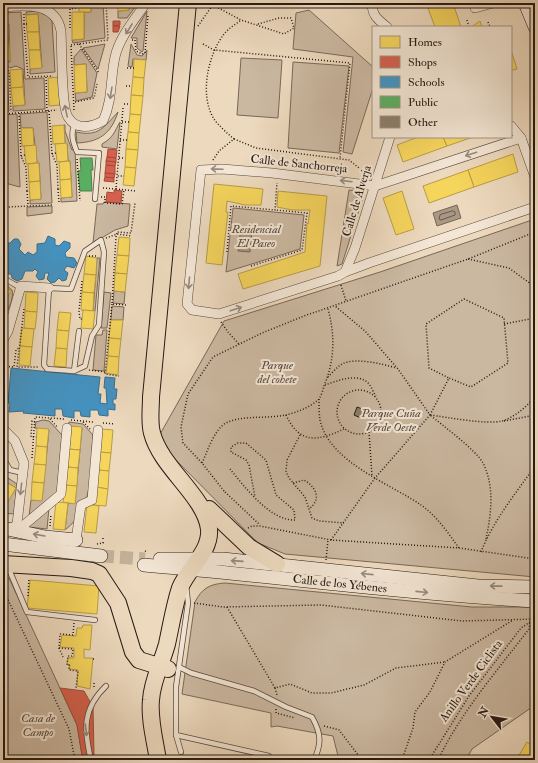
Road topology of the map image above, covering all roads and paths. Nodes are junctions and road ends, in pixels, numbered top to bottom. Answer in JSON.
{"nodes":[{"id":1,"x":69,"y":3,"type":"edge"},
{"id":2,"x":77,"y":3,"type":"edge"},
{"id":3,"x":106,"y":3,"type":"edge"},
{"id":4,"x":146,"y":3,"type":"edge"},
{"id":5,"x":188,"y":3,"type":"edge"},
{"id":6,"x":195,"y":3,"type":"edge"},
{"id":7,"x":372,"y":3,"type":"edge"},
{"id":8,"x":382,"y":3,"type":"edge"},
{"id":9,"x":440,"y":3,"type":"edge"},
{"id":10,"x":474,"y":3,"type":"edge"},
{"id":11,"x":492,"y":3,"type":"edge"},
{"id":12,"x":525,"y":3,"type":"edge"},
{"id":13,"x":36,"y":4,"type":"edge"},
{"id":14,"x":214,"y":4,"type":"edge"},
{"id":15,"x":7,"y":6,"type":"edge"},
{"id":16,"x":441,"y":6,"type":"dead end"},
{"id":17,"x":70,"y":9,"type":"junction"},
{"id":18,"x":25,"y":10,"type":"dead end"},
{"id":19,"x":148,"y":19,"type":"dead end"},
{"id":20,"x":242,"y":20,"type":"junction"},
{"id":21,"x":467,"y":20,"type":"dead end"},
{"id":22,"x":197,"y":22,"type":"dead end"},
{"id":23,"x":488,"y":22,"type":"dead end"},
{"id":24,"x":258,"y":24,"type":"junction"},
{"id":25,"x":386,"y":26,"type":"edge"},
{"id":26,"x":469,"y":26,"type":"edge"},
{"id":27,"x":490,"y":26,"type":"edge"},
{"id":28,"x":535,"y":27,"type":"edge"},
{"id":29,"x":70,"y":32,"type":"dead end"},
{"id":30,"x":71,"y":39,"type":"dead end"},
{"id":31,"x":135,"y":40,"type":"dead end"},
{"id":32,"x":79,"y":44,"type":"junction"},
{"id":33,"x":203,"y":44,"type":"dead end"},
{"id":34,"x":71,"y":45,"type":"junction"},
{"id":35,"x":214,"y":50,"type":"junction"},
{"id":36,"x":3,"y":67,"type":"edge"},
{"id":37,"x":127,"y":68,"type":"dead end"},
{"id":38,"x":134,"y":68,"type":"dead end"},
{"id":39,"x":99,"y":73,"type":"dead end"},
{"id":40,"x":57,"y":76,"type":"dead end"},
{"id":41,"x":46,"y":77,"type":"junction"},
{"id":42,"x":98,"y":84,"type":"dead end"},
{"id":43,"x":126,"y":86,"type":"dead end"},
{"id":44,"x":132,"y":86,"type":"dead end"},
{"id":45,"x":75,"y":102,"type":"junction"},
{"id":46,"x":124,"y":104,"type":"dead end"},
{"id":47,"x":130,"y":104,"type":"dead end"},
{"id":48,"x":75,"y":108,"type":"dead end"},
{"id":49,"x":123,"y":108,"type":"dead end"},
{"id":50,"x":61,"y":110,"type":"dead end"},
{"id":51,"x":48,"y":111,"type":"junction"},
{"id":52,"x":11,"y":113,"type":"junction"},
{"id":53,"x":19,"y":113,"type":"junction"},
{"id":54,"x":3,"y":114,"type":"edge"},
{"id":55,"x":122,"y":122,"type":"junction"},
{"id":56,"x":129,"y":122,"type":"dead end"},
{"id":57,"x":75,"y":124,"type":"junction"},
{"id":58,"x":512,"y":127,"type":"edge"},
{"id":59,"x":390,"y":138,"type":"edge"},
{"id":60,"x":521,"y":138,"type":"junction"},
{"id":61,"x":234,"y":139,"type":"junction"},
{"id":62,"x":120,"y":140,"type":"junction"},
{"id":63,"x":127,"y":140,"type":"dead end"},
{"id":64,"x":77,"y":152,"type":"junction"},
{"id":65,"x":56,"y":153,"type":"dead end"},
{"id":66,"x":52,"y":154,"type":"junction"},
{"id":67,"x":25,"y":155,"type":"dead end"},
{"id":68,"x":21,"y":156,"type":"junction"},
{"id":69,"x":119,"y":158,"type":"junction"},
{"id":70,"x":125,"y":158,"type":"dead end"},
{"id":71,"x":340,"y":158,"type":"junction"},
{"id":72,"x":213,"y":161,"type":"dead end"},
{"id":73,"x":117,"y":176,"type":"junction"},
{"id":74,"x":124,"y":176,"type":"dead end"},
{"id":75,"x":370,"y":177,"type":"dead end"},
{"id":76,"x":535,"y":178,"type":"edge"},
{"id":77,"x":277,"y":182,"type":"dead end"},
{"id":78,"x":375,"y":186,"type":"junction"},
{"id":79,"x":102,"y":188,"type":"dead end"},
{"id":80,"x":116,"y":189,"type":"junction"},
{"id":81,"x":124,"y":190,"type":"junction"},
{"id":82,"x":136,"y":191,"type":"dead end"},
{"id":83,"x":100,"y":197,"type":"dead end"},
{"id":84,"x":95,"y":199,"type":"dead end"},
{"id":85,"x":3,"y":201,"type":"edge"},
{"id":86,"x":80,"y":201,"type":"dead end"},
{"id":87,"x":59,"y":203,"type":"dead end"},
{"id":88,"x":135,"y":203,"type":"dead end"},
{"id":89,"x":52,"y":205,"type":"dead end"},
{"id":90,"x":28,"y":206,"type":"junction"},
{"id":91,"x":535,"y":207,"type":"edge"},
{"id":92,"x":275,"y":210,"type":"junction"},
{"id":93,"x":534,"y":224,"type":"dead end"},
{"id":94,"x":535,"y":227,"type":"edge"},
{"id":95,"x":535,"y":232,"type":"edge"},
{"id":96,"x":117,"y":234,"type":"junction"},
{"id":97,"x":132,"y":236,"type":"dead end"},
{"id":98,"x":101,"y":240,"type":"junction"},
{"id":99,"x":226,"y":252,"type":"dead end"},
{"id":100,"x":468,"y":259,"type":"junction"},
{"id":101,"x":251,"y":266,"type":"dead end"},
{"id":102,"x":345,"y":272,"type":"junction"},
{"id":103,"x":82,"y":277,"type":"dead end"},
{"id":104,"x":3,"y":278,"type":"edge"},
{"id":105,"x":341,"y":285,"type":"dead end"},
{"id":106,"x":535,"y":287,"type":"edge"},
{"id":107,"x":21,"y":288,"type":"junction"},
{"id":108,"x":49,"y":288,"type":"junction"},
{"id":109,"x":346,"y":302,"type":"junction"},
{"id":110,"x":112,"y":304,"type":"junction"},
{"id":111,"x":126,"y":305,"type":"dead end"},
{"id":112,"x":335,"y":306,"type":"junction"},
{"id":113,"x":24,"y":307,"type":"dead end"},
{"id":114,"x":328,"y":309,"type":"junction"},
{"id":115,"x":535,"y":318,"type":"edge"},
{"id":116,"x":82,"y":319,"type":"dead end"},
{"id":117,"x":221,"y":322,"type":"dead end"},
{"id":118,"x":7,"y":323,"type":"edge"},
{"id":119,"x":504,"y":324,"type":"junction"},
{"id":120,"x":105,"y":329,"type":"dead end"},
{"id":121,"x":110,"y":329,"type":"junction"},
{"id":122,"x":79,"y":331,"type":"dead end"},
{"id":123,"x":3,"y":340,"type":"edge"},
{"id":124,"x":239,"y":344,"type":"junction"},
{"id":125,"x":19,"y":348,"type":"junction"},
{"id":126,"x":3,"y":366,"type":"edge"},
{"id":127,"x":44,"y":367,"type":"junction"},
{"id":128,"x":398,"y":369,"type":"junction"},
{"id":129,"x":89,"y":370,"type":"dead end"},
{"id":130,"x":74,"y":371,"type":"junction"},
{"id":131,"x":105,"y":372,"type":"junction"},
{"id":132,"x":119,"y":376,"type":"dead end"},
{"id":133,"x":328,"y":377,"type":"junction"},
{"id":134,"x":449,"y":378,"type":"junction"},
{"id":135,"x":325,"y":385,"type":"junction"},
{"id":136,"x":535,"y":397,"type":"edge"},
{"id":137,"x":377,"y":398,"type":"junction"},
{"id":138,"x":319,"y":399,"type":"junction"},
{"id":139,"x":286,"y":415,"type":"junction"},
{"id":140,"x":430,"y":415,"type":"junction"},
{"id":141,"x":535,"y":415,"type":"edge"},
{"id":142,"x":502,"y":421,"type":"junction"},
{"id":143,"x":35,"y":422,"type":"junction"},
{"id":144,"x":115,"y":424,"type":"dead end"},
{"id":145,"x":34,"y":427,"type":"dead end"},
{"id":146,"x":67,"y":428,"type":"dead end"},
{"id":147,"x":3,"y":429,"type":"edge"},
{"id":148,"x":344,"y":429,"type":"junction"},
{"id":149,"x":98,"y":430,"type":"dead end"},
{"id":150,"x":369,"y":432,"type":"junction"},
{"id":151,"x":300,"y":435,"type":"junction"},
{"id":152,"x":36,"y":437,"type":"dead end"},
{"id":153,"x":327,"y":437,"type":"junction"},
{"id":154,"x":3,"y":458,"type":"edge"},
{"id":155,"x":202,"y":463,"type":"junction"},
{"id":156,"x":535,"y":466,"type":"edge"},
{"id":157,"x":230,"y":469,"type":"dead end"},
{"id":158,"x":23,"y":473,"type":"junction"},
{"id":159,"x":372,"y":476,"type":"junction"},
{"id":160,"x":375,"y":478,"type":"junction"},
{"id":161,"x":293,"y":483,"type":"junction"},
{"id":162,"x":255,"y":497,"type":"junction"},
{"id":163,"x":52,"y":502,"type":"junction"},
{"id":164,"x":208,"y":509,"type":"junction"},
{"id":165,"x":309,"y":509,"type":"junction"},
{"id":166,"x":51,"y":515,"type":"junction"},
{"id":167,"x":55,"y":516,"type":"dead end"},
{"id":168,"x":344,"y":523,"type":"junction"},
{"id":169,"x":24,"y":525,"type":"dead end"},
{"id":170,"x":260,"y":526,"type":"junction"},
{"id":171,"x":7,"y":528,"type":"edge"},
{"id":172,"x":50,"y":528,"type":"dead end"},
{"id":173,"x":245,"y":531,"type":"dead end"},
{"id":174,"x":103,"y":539,"type":"dead end"},
{"id":175,"x":486,"y":539,"type":"junction"},
{"id":176,"x":76,"y":540,"type":"joint"},
{"id":177,"x":328,"y":540,"type":"junction"},
{"id":178,"x":331,"y":540,"type":"junction"},
{"id":179,"x":98,"y":543,"type":"dead end"},
{"id":180,"x":3,"y":544,"type":"edge"},
{"id":181,"x":459,"y":548,"type":"junction"},
{"id":182,"x":481,"y":552,"type":"junction"},
{"id":183,"x":535,"y":559,"type":"edge"},
{"id":184,"x":4,"y":560,"type":"edge"},
{"id":185,"x":326,"y":561,"type":"dead end"},
{"id":186,"x":277,"y":564,"type":"junction"},
{"id":187,"x":195,"y":576,"type":"junction"},
{"id":188,"x":29,"y":578,"type":"dead end"},
{"id":189,"x":535,"y":587,"type":"edge"},
{"id":190,"x":3,"y":589,"type":"edge"},
{"id":191,"x":27,"y":600,"type":"dead end"},
{"id":192,"x":535,"y":601,"type":"edge"},
{"id":193,"x":227,"y":607,"type":"junction"},
{"id":194,"x":75,"y":618,"type":"junction"},
{"id":195,"x":514,"y":619,"type":"junction"},
{"id":196,"x":535,"y":619,"type":"edge"},
{"id":197,"x":95,"y":620,"type":"dead end"},
{"id":198,"x":529,"y":623,"type":"junction"},
{"id":199,"x":535,"y":626,"type":"edge"},
{"id":200,"x":59,"y":648,"type":"junction"},
{"id":201,"x":67,"y":658,"type":"junction"},
{"id":202,"x":93,"y":659,"type":"dead end"},
{"id":203,"x":96,"y":659,"type":"dead end"},
{"id":204,"x":444,"y":662,"type":"junction"},
{"id":205,"x":167,"y":666,"type":"junction"},
{"id":206,"x":94,"y":682,"type":"dead end"},
{"id":207,"x":106,"y":686,"type":"dead end"},
{"id":208,"x":94,"y":687,"type":"dead end"},
{"id":209,"x":76,"y":688,"type":"dead end"},
{"id":210,"x":176,"y":735,"type":"junction"},
{"id":211,"x":175,"y":756,"type":"edge"},
{"id":212,"x":269,"y":756,"type":"dead end"},
{"id":213,"x":76,"y":760,"type":"edge"},
{"id":214,"x":92,"y":760,"type":"edge"},
{"id":215,"x":158,"y":760,"type":"edge"},
{"id":216,"x":314,"y":760,"type":"edge"},
{"id":217,"x":402,"y":760,"type":"edge"},
{"id":218,"x":429,"y":760,"type":"edge"},
{"id":219,"x":438,"y":760,"type":"edge"}],
"edges":[{"from":1,"to":17,"type":"path"},
{"from":2,"to":17,"type":"path"},
{"from":3,"to":32,"type":"path"},
{"from":4,"to":57,"type":"street","one_way":true},
{"from":5,"to":187,"type":"highway"},
{"from":6,"to":164,"type":"highway"},
{"from":7,"to":8,"type":"street"},
{"from":7,"to":25,"type":"street"},
{"from":9,"to":16,"type":"path"},
{"from":10,"to":11,"type":"street"},
{"from":12,"to":28,"type":"street"},
{"from":13,"to":15,"type":"street"},
{"from":57,"to":13,"type":"street","one_way":true},
{"from":14,"to":20,"type":"path"},
{"from":14,"to":22,"type":"path"},
{"from":17,"to":29,"type":"path"},
{"from":18,"to":41,"type":"path"},
{"from":19,"to":31,"type":"path"},
{"from":20,"to":24,"type":"path"},
{"from":20,"to":35,"type":"path"},
{"from":21,"to":26,"type":"path"},
{"from":23,"to":27,"type":"path"},
{"from":24,"to":24,"type":"path"},
{"from":30,"to":34,"type":"path"},
{"from":32,"to":34,"type":"path"},
{"from":32,"to":39,"type":"path"},
{"from":33,"to":35,"type":"path"},
{"from":34,"to":45,"type":"path"},
{"from":35,"to":61,"type":"path"},
{"from":35,"to":71,"type":"path"},
{"from":36,"to":52,"type":"path"},
{"from":37,"to":38,"type":"path"},
{"from":40,"to":41,"type":"path"},
{"from":41,"to":51,"type":"path"},
{"from":42,"to":45,"type":"path"},
{"from":43,"to":44,"type":"path"},
{"from":45,"to":48,"type":"path"},
{"from":46,"to":47,"type":"path"},
{"from":49,"to":55,"type":"path"},
{"from":50,"to":51,"type":"path"},
{"from":51,"to":53,"type":"path"},
{"from":51,"to":66,"type":"path"},
{"from":52,"to":53,"type":"path"},
{"from":52,"to":54,"type":"path"},
{"from":53,"to":68,"type":"path"},
{"from":55,"to":56,"type":"path"},
{"from":55,"to":62,"type":"path"},
{"from":57,"to":64,"type":"lane"},
{"from":58,"to":60,"type":"street"},
{"from":59,"to":78,"type":"street","name":"Calle de Alverja"},
{"from":60,"to":76,"type":"street"},
{"from":60,"to":78,"type":"street","name":"Calle de Sanchorreja","one_way":true},
{"from":61,"to":71,"type":"path"},
{"from":61,"to":72,"type":"path"},
{"from":62,"to":63,"type":"path"},
{"from":62,"to":69,"type":"path"},
{"from":64,"to":84,"type":"lane"},
{"from":64,"to":86,"type":"path"},
{"from":65,"to":66,"type":"path"},
{"from":66,"to":87,"type":"path"},
{"from":67,"to":68,"type":"path"},
{"from":68,"to":90,"type":"path"},
{"from":69,"to":70,"type":"path"},
{"from":69,"to":73,"type":"path"},
{"from":71,"to":75,"type":"path"},
{"from":73,"to":74,"type":"path"},
{"from":73,"to":80,"type":"path"},
{"from":77,"to":92,"type":"path"},
{"from":78,"to":102,"type":"street","name":"Calle de Alverja"},
{"from":78,"to":102,"type":"street","name":"Calle de Sanchorreja","one_way":true},
{"from":79,"to":80,"type":"path"},
{"from":80,"to":81,"type":"path"},
{"from":81,"to":82,"type":"path"},
{"from":81,"to":83,"type":"path"},
{"from":85,"to":90,"type":"path"},
{"from":88,"to":96,"type":"path"},
{"from":89,"to":90,"type":"path"},
{"from":91,"to":102,"type":"street"},
{"from":92,"to":99,"type":"path"},
{"from":92,"to":101,"type":"path"},
{"from":93,"to":94,"type":"path"},
{"from":95,"to":100,"type":"path"},
{"from":96,"to":97,"type":"path"},
{"from":96,"to":98,"type":"path"},
{"from":96,"to":110,"type":"path"},
{"from":98,"to":108,"type":"lane"},
{"from":98,"to":130,"type":"lane"},
{"from":100,"to":106,"type":"path"},
{"from":100,"to":109,"type":"path"},
{"from":103,"to":116,"type":"path"},
{"from":104,"to":107,"type":"lane"},
{"from":105,"to":109,"type":"path"},
{"from":107,"to":108,"type":"street"},
{"from":107,"to":118,"type":"street"},
{"from":108,"to":127,"type":"lane"},
{"from":109,"to":112,"type":"path"},
{"from":110,"to":111,"type":"path"},
{"from":110,"to":121,"type":"path"},
{"from":112,"to":114,"type":"path"},
{"from":112,"to":128,"type":"path"},
{"from":113,"to":125,"type":"path"},
{"from":114,"to":124,"type":"path"},
{"from":114,"to":133,"type":"path"},
{"from":115,"to":119,"type":"path"},
{"from":117,"to":124,"type":"path"},
{"from":118,"to":123,"type":"street"},
{"from":119,"to":134,"type":"path"},
{"from":119,"to":134,"type":"path"},
{"from":120,"to":121,"type":"path"},
{"from":121,"to":131,"type":"path"},
{"from":122,"to":130,"type":"lane"},
{"from":124,"to":155,"type":"path"},
{"from":125,"to":126,"type":"path"},
{"from":125,"to":127,"type":"path"},
{"from":127,"to":130,"type":"lane"},
{"from":128,"to":133,"type":"path"},
{"from":128,"to":140,"type":"path"},
{"from":129,"to":131,"type":"path"},
{"from":131,"to":132,"type":"path"},
{"from":133,"to":135,"type":"path"},
{"from":134,"to":140,"type":"path"},
{"from":135,"to":137,"type":"path"},
{"from":135,"to":138,"type":"path"},
{"from":136,"to":142,"type":"path"},
{"from":137,"to":148,"type":"path"},
{"from":137,"to":150,"type":"path"},
{"from":138,"to":139,"type":"path"},
{"from":138,"to":153,"type":"path"},
{"from":139,"to":151,"type":"path"},
{"from":139,"to":155,"type":"path"},
{"from":140,"to":142,"type":"path"},
{"from":140,"to":160,"type":"path"},
{"from":140,"to":175,"type":"path"},
{"from":141,"to":142,"type":"path"},
{"from":143,"to":144,"type":"path"},
{"from":143,"to":145,"type":"path"},
{"from":143,"to":152,"type":"path"},
{"from":146,"to":163,"type":"street"},
{"from":147,"to":158,"type":"street"},
{"from":148,"to":150,"type":"path"},
{"from":148,"to":153,"type":"path"},
{"from":149,"to":176,"type":"street"},
{"from":150,"to":159,"type":"path"},
{"from":151,"to":153,"type":"path"},
{"from":151,"to":161,"type":"path"},
{"from":153,"to":159,"type":"path"},
{"from":154,"to":158,"type":"lane"},
{"from":155,"to":170,"type":"path"},
{"from":156,"to":175,"type":"path"},
{"from":157,"to":162,"type":"path"},
{"from":158,"to":171,"type":"street","one_way":true},
{"from":159,"to":160,"type":"path"},
{"from":160,"to":168,"type":"path"},
{"from":160,"to":181,"type":"path"},
{"from":161,"to":165,"type":"path"},
{"from":161,"to":165,"type":"path"},
{"from":162,"to":162,"type":"path"},
{"from":163,"to":166,"type":"path"},
{"from":163,"to":169,"type":"street"},
{"from":164,"to":186,"type":"highway"},
{"from":164,"to":187,"type":"highway"},
{"from":165,"to":168,"type":"path"},
{"from":166,"to":167,"type":"path"},
{"from":166,"to":172,"type":"path"},
{"from":168,"to":178,"type":"path"},
{"from":170,"to":173,"type":"path"},
{"from":170,"to":177,"type":"path"},
{"from":176,"to":171,"type":"street","one_way":true},
{"from":174,"to":179,"type":"path"},
{"from":175,"to":182,"type":"path"},
{"from":177,"to":178,"type":"path"},
{"from":177,"to":185,"type":"path"},
{"from":178,"to":181,"type":"path"},
{"from":180,"to":184,"type":"street"},
{"from":181,"to":182,"type":"path"},
{"from":182,"to":183,"type":"path"},
{"from":184,"to":194,"type":"lane"},
{"from":184,"to":205,"type":"highway"},
{"from":186,"to":187,"type":"street","name":"Calle de los Yébenes","one_way":true},
{"from":189,"to":186,"type":"street","name":"Calle de los Yébenes","one_way":true},
{"from":187,"to":187,"type":"street","name":"Calle de los Yébenes"},
{"from":187,"to":192,"type":"street","name":"Calle de los Yébenes","one_way":true},
{"from":187,"to":193,"type":"path"},
{"from":187,"to":205,"type":"highway"},
{"from":188,"to":191,"type":"path"},
{"from":190,"to":213,"type":"path"},
{"from":193,"to":195,"type":"path"},
{"from":193,"to":204,"type":"path"},
{"from":194,"to":197,"type":"lane"},
{"from":194,"to":200,"type":"path"},
{"from":195,"to":196,"type":"path"},
{"from":195,"to":204,"type":"path"},
{"from":196,"to":198,"type":"path","name":"Anillo Verde Ciclista"},
{"from":198,"to":199,"type":"path"},
{"from":198,"to":218,"type":"path","name":"Anillo Verde Ciclista"},
{"from":198,"to":219,"type":"path"},
{"from":200,"to":201,"type":"path"},
{"from":200,"to":201,"type":"path"},
{"from":201,"to":209,"type":"path"},
{"from":202,"to":203,"type":"path"},
{"from":204,"to":217,"type":"path"},
{"from":205,"to":210,"type":"lane"},
{"from":205,"to":211,"type":"highway"},
{"from":205,"to":215,"type":"highway"},
{"from":205,"to":216,"type":"lane"},
{"from":206,"to":208,"type":"path"},
{"from":207,"to":214,"type":"lane","one_way":true},
{"from":210,"to":211,"type":"lane"},
{"from":210,"to":212,"type":"lane"}]}
